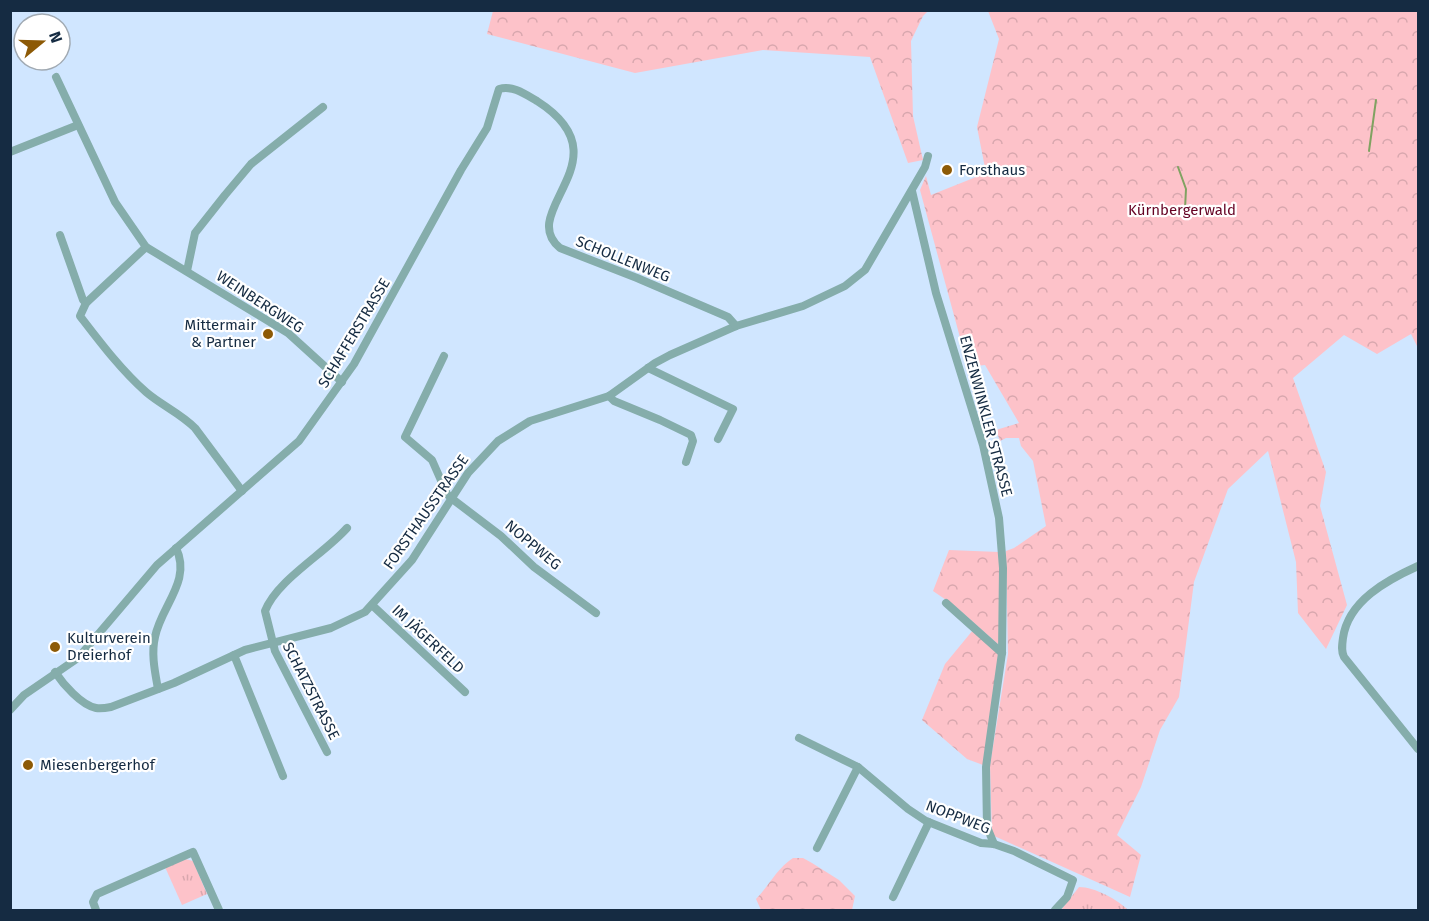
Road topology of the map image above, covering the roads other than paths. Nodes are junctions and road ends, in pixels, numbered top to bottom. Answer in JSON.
{"nodes":[{"id":1,"x":56,"y":77,"type":"dead end"},
{"id":2,"x":499,"y":89,"type":"joint"},
{"id":3,"x":323,"y":107,"type":"dead end"},
{"id":4,"x":78,"y":125,"type":"junction"},
{"id":5,"x":10,"y":152,"type":"edge"},
{"id":6,"x":928,"y":156,"type":"dead end"},
{"id":7,"x":912,"y":191,"type":"junction"},
{"id":8,"x":60,"y":236,"type":"dead end"},
{"id":9,"x":146,"y":247,"type":"junction"},
{"id":10,"x":187,"y":271,"type":"junction"},
{"id":11,"x":86,"y":303,"type":"junction"},
{"id":12,"x":736,"y":326,"type":"junction"},
{"id":13,"x":444,"y":356,"type":"dead end"},
{"id":14,"x":648,"y":368,"type":"junction"},
{"id":15,"x":342,"y":382,"type":"junction"},
{"id":16,"x":609,"y":396,"type":"junction"},
{"id":17,"x":718,"y":439,"type":"dead end"},
{"id":18,"x":686,"y":462,"type":"dead end"},
{"id":19,"x":242,"y":491,"type":"junction"},
{"id":20,"x":451,"y":498,"type":"junction"},
{"id":21,"x":347,"y":528,"type":"dead end"},
{"id":22,"x":176,"y":548,"type":"junction"},
{"id":23,"x":1419,"y":566,"type":"edge"},
{"id":24,"x":946,"y":603,"type":"dead end"},
{"id":25,"x":372,"y":605,"type":"junction"},
{"id":26,"x":596,"y":613,"type":"dead end"},
{"id":27,"x":271,"y":642,"type":"junction"},
{"id":28,"x":1002,"y":653,"type":"junction"},
{"id":29,"x":234,"y":655,"type":"junction"},
{"id":30,"x":55,"y":672,"type":"junction"},
{"id":31,"x":158,"y":689,"type":"junction"},
{"id":32,"x":465,"y":692,"type":"dead end"},
{"id":33,"x":10,"y":710,"type":"edge"},
{"id":34,"x":799,"y":738,"type":"dead end"},
{"id":35,"x":1419,"y":749,"type":"edge"},
{"id":36,"x":327,"y":752,"type":"dead end"},
{"id":37,"x":858,"y":767,"type":"junction"},
{"id":38,"x":283,"y":776,"type":"dead end"},
{"id":39,"x":929,"y":822,"type":"junction"},
{"id":40,"x":994,"y":844,"type":"junction"},
{"id":41,"x":817,"y":848,"type":"dead end"},
{"id":42,"x":893,"y":897,"type":"dead end"},
{"id":43,"x":96,"y":910,"type":"edge"},
{"id":44,"x":219,"y":910,"type":"edge"},
{"id":45,"x":1055,"y":910,"type":"edge"}],
"edges":[{"from":1,"to":4,"type":"street","name":"WEINBERGWEG"},
{"from":2,"to":12,"type":"street","name":"SCHOLLENWEG"},
{"from":2,"to":15,"type":"street","name":"SCHAFFERSTRASSE"},
{"from":3,"to":10,"type":"street"},
{"from":4,"to":5,"type":"street"},
{"from":4,"to":9,"type":"street","name":"WEINBERGWEG"},
{"from":6,"to":7,"type":"street","name":"FORSTHAUSSTRASSE"},
{"from":7,"to":12,"type":"street","name":"FORSTHAUSSTRASSE"},
{"from":7,"to":28,"type":"street","name":"ENZENWINKLER STRASSE"},
{"from":8,"to":11,"type":"street"},
{"from":9,"to":10,"type":"street","name":"WEINBERGWEG"},
{"from":9,"to":11,"type":"street"},
{"from":10,"to":15,"type":"street","name":"WEINBERGWEG"},
{"from":11,"to":19,"type":"street"},
{"from":12,"to":14,"type":"street","name":"FORSTHAUSSTRASSE"},
{"from":13,"to":20,"type":"street"},
{"from":14,"to":16,"type":"street","name":"FORSTHAUSSTRASSE"},
{"from":14,"to":17,"type":"street"},
{"from":15,"to":19,"type":"street","name":"SCHAFFERSTRASSE"},
{"from":16,"to":18,"type":"street"},
{"from":16,"to":20,"type":"street","name":"FORSTHAUSSTRASSE"},
{"from":19,"to":22,"type":"street","name":"SCHAFFERSTRASSE"},
{"from":20,"to":25,"type":"street","name":"FORSTHAUSSTRASSE"},
{"from":20,"to":26,"type":"street","name":"NOPPWEG"},
{"from":21,"to":27,"type":"street","name":"SCHATZSTRASSE"},
{"from":22,"to":30,"type":"street","name":"SCHAFFERSTRASSE"},
{"from":22,"to":31,"type":"street"},
{"from":23,"to":35,"type":"street"},
{"from":24,"to":28,"type":"street"},
{"from":25,"to":27,"type":"street","name":"FORSTHAUSSTRASSE"},
{"from":25,"to":32,"type":"street","name":"IM JÄGERFELD"},
{"from":27,"to":29,"type":"street","name":"FORSTHAUSSTRASSE"},
{"from":27,"to":36,"type":"street","name":"SCHATZSTRASSE"},
{"from":28,"to":40,"type":"street","name":"ENZENWINKLER STRASSE"},
{"from":29,"to":31,"type":"street","name":"FORSTHAUSSTRASSE"},
{"from":29,"to":38,"type":"street"},
{"from":30,"to":31,"type":"street","name":"FORSTHAUSSTRASSE"},
{"from":30,"to":33,"type":"street","name":"SCHAFFERSTRASSE"},
{"from":34,"to":37,"type":"street","name":"NOPPWEG"},
{"from":37,"to":39,"type":"street","name":"NOPPWEG"},
{"from":37,"to":41,"type":"street"},
{"from":39,"to":40,"type":"street","name":"NOPPWEG"},
{"from":39,"to":42,"type":"street"},
{"from":40,"to":45,"type":"street"},
{"from":43,"to":44,"type":"street"}]}
